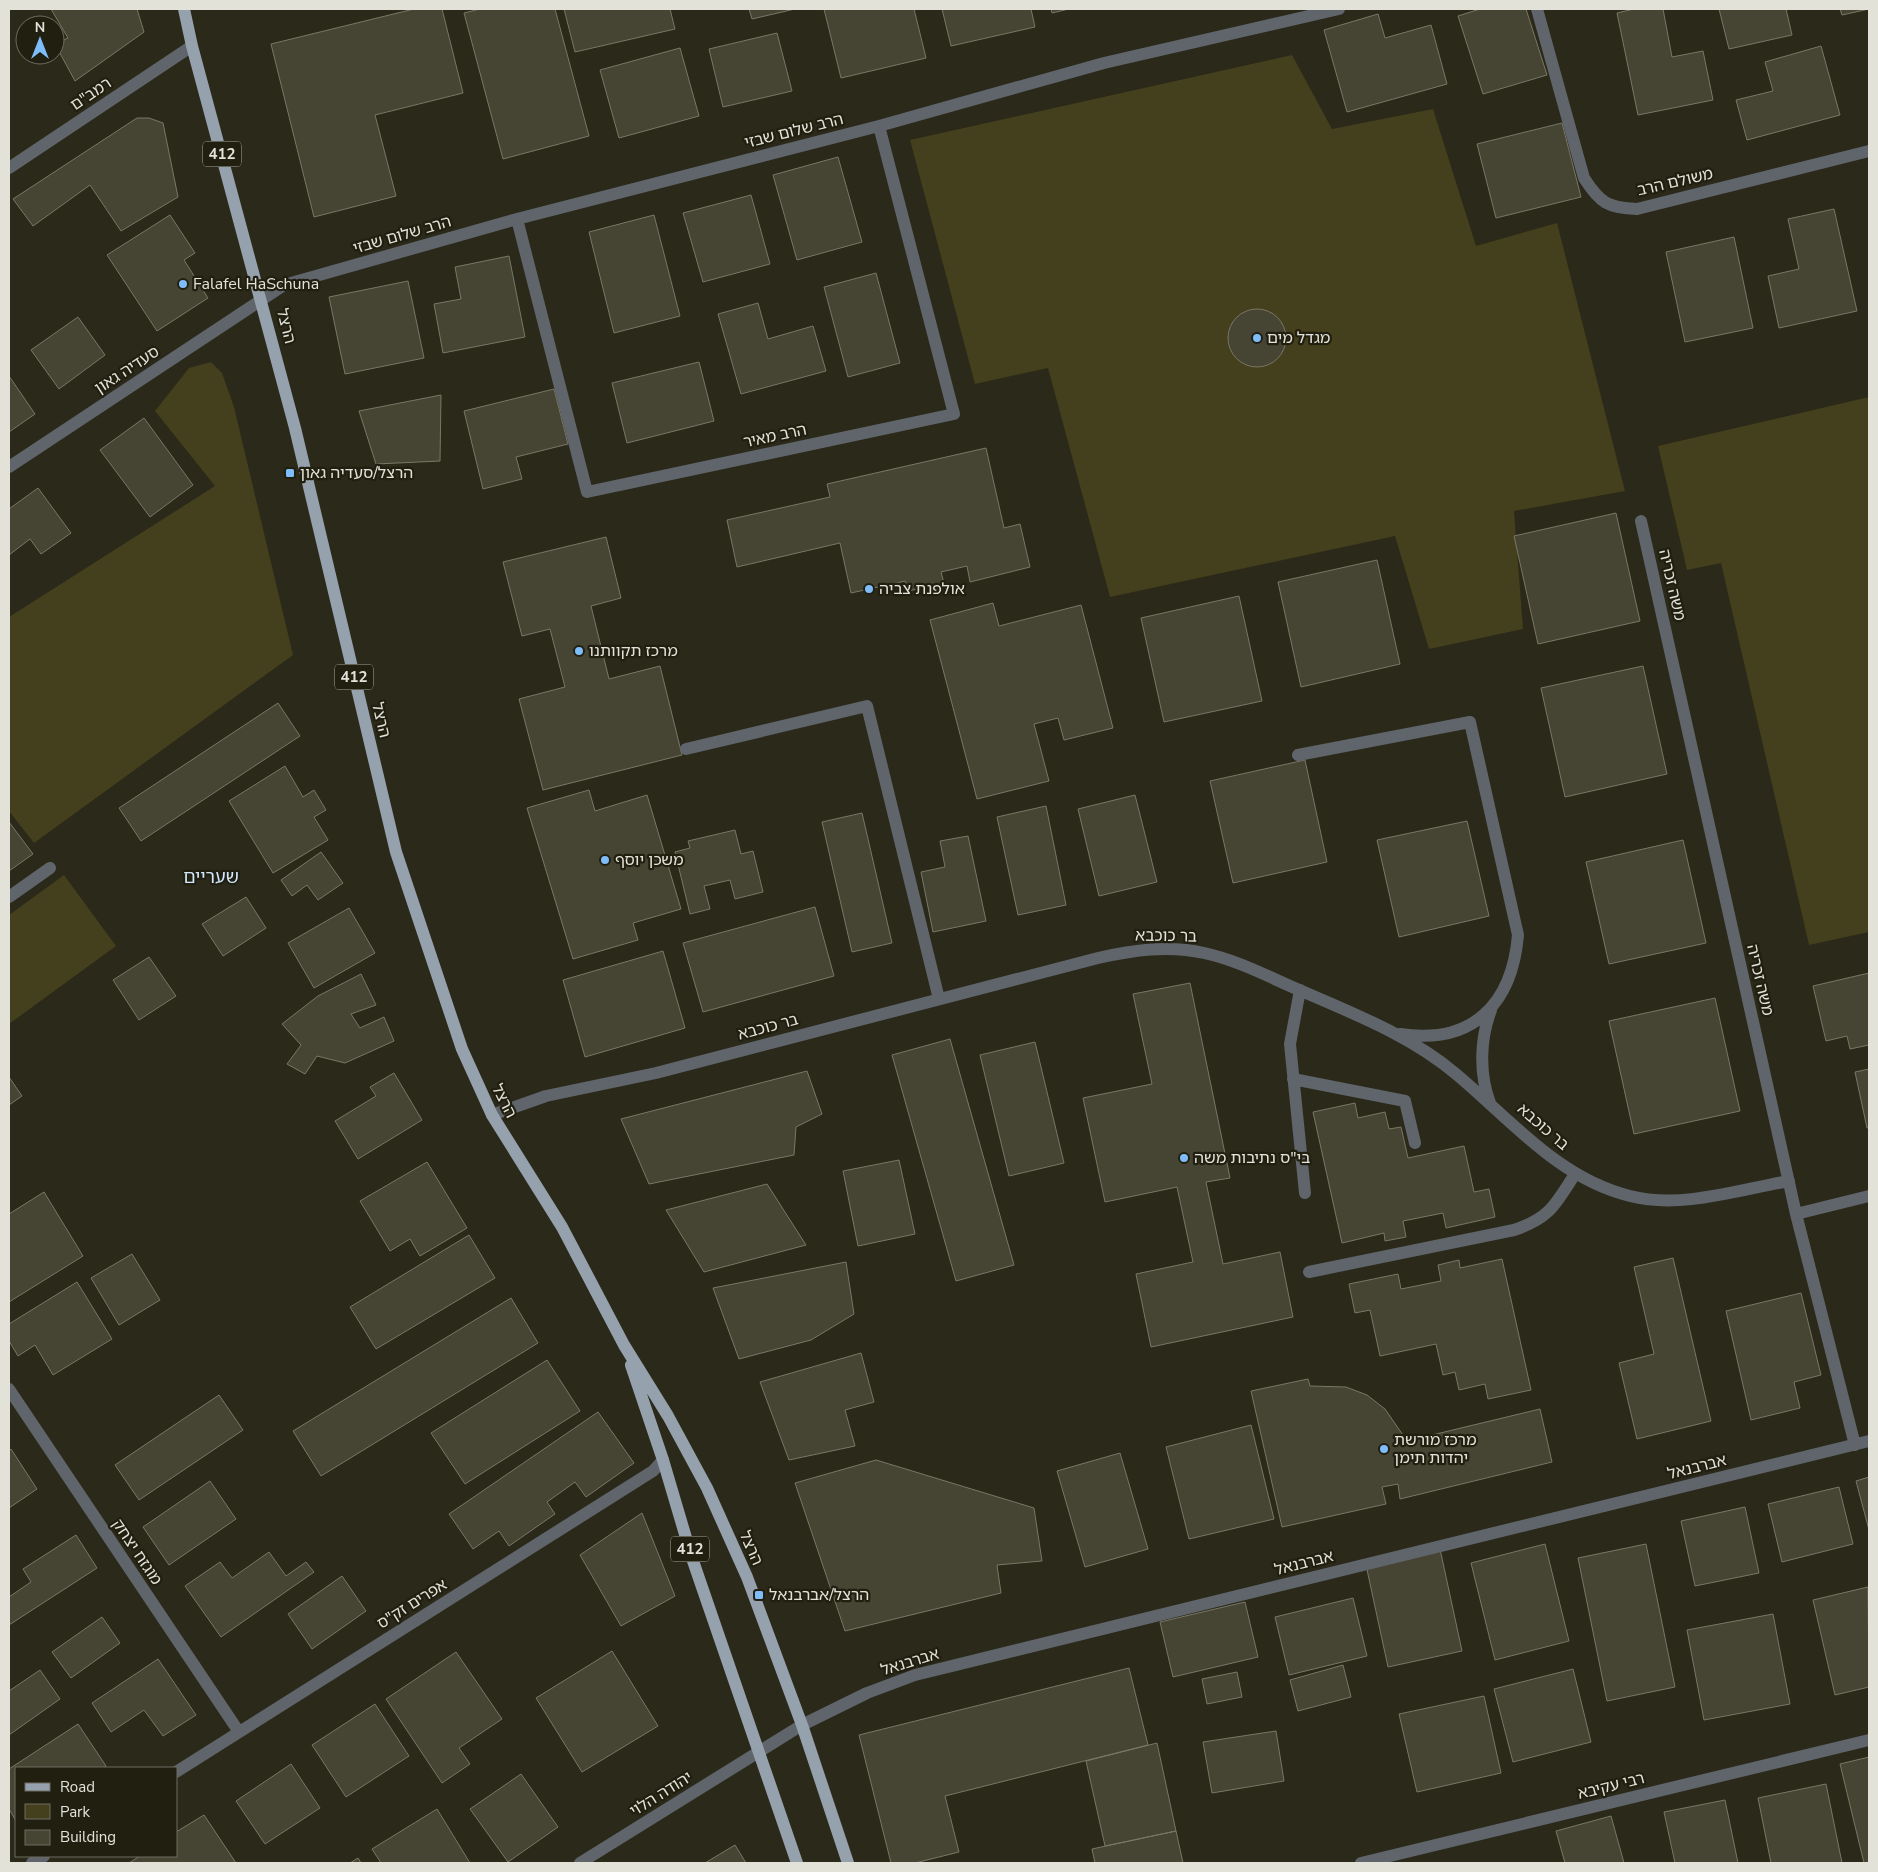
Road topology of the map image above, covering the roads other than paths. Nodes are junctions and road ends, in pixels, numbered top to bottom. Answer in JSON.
{"nodes":[{"id":1,"x":184,"y":9,"type":"edge"},
{"id":2,"x":1339,"y":9,"type":"edge"},
{"id":3,"x":1537,"y":9,"type":"edge"},
{"id":4,"x":192,"y":46,"type":"junction"},
{"id":5,"x":879,"y":126,"type":"junction"},
{"id":6,"x":1869,"y":151,"type":"edge"},
{"id":7,"x":9,"y":168,"type":"edge"},
{"id":8,"x":518,"y":219,"type":"junction"},
{"id":9,"x":262,"y":300,"type":"junction"},
{"id":10,"x":9,"y":467,"type":"edge"},
{"id":11,"x":1641,"y":521,"type":"dead end"},
{"id":12,"x":686,"y":749,"type":"dead end"},
{"id":13,"x":1298,"y":755,"type":"dead end"},
{"id":14,"x":50,"y":868,"type":"dead end"},
{"id":15,"x":9,"y":897,"type":"edge"},
{"id":16,"x":1300,"y":990,"type":"junction"},
{"id":17,"x":940,"y":999,"type":"junction"},
{"id":18,"x":1491,"y":1010,"type":"junction"},
{"id":19,"x":1393,"y":1033,"type":"junction"},
{"id":20,"x":1293,"y":1079,"type":"junction"},
{"id":21,"x":1490,"y":1103,"type":"junction"},
{"id":22,"x":492,"y":1116,"type":"junction"},
{"id":23,"x":1415,"y":1143,"type":"dead end"},
{"id":24,"x":1575,"y":1174,"type":"junction"},
{"id":25,"x":1789,"y":1181,"type":"junction"},
{"id":26,"x":1305,"y":1193,"type":"dead end"},
{"id":27,"x":1869,"y":1196,"type":"edge"},
{"id":28,"x":1796,"y":1214,"type":"junction"},
{"id":29,"x":1309,"y":1272,"type":"dead end"},
{"id":30,"x":624,"y":1345,"type":"junction"},
{"id":31,"x":9,"y":1389,"type":"edge"},
{"id":32,"x":1869,"y":1442,"type":"edge"},
{"id":33,"x":1855,"y":1445,"type":"junction"},
{"id":34,"x":663,"y":1460,"type":"junction"},
{"id":35,"x":802,"y":1725,"type":"junction"},
{"id":36,"x":239,"y":1732,"type":"junction"},
{"id":37,"x":1869,"y":1740,"type":"edge"},
{"id":38,"x":760,"y":1752,"type":"junction"},
{"id":39,"x":178,"y":1771,"type":"edge"},
{"id":40,"x":580,"y":1863,"type":"edge"},
{"id":41,"x":797,"y":1863,"type":"edge"},
{"id":42,"x":848,"y":1863,"type":"edge"},
{"id":43,"x":1360,"y":1863,"type":"edge"}],
"edges":[{"from":1,"to":4,"type":"main road","name":"הרצל","number":"412"},
{"from":2,"to":5,"type":"street","name":"הרב שלום שבזי"},
{"from":3,"to":6,"type":"street","name":"משולם הרב"},
{"from":4,"to":7,"type":"street","name":"רמב\"ם"},
{"from":4,"to":9,"type":"main road","name":"הרצל","number":"412"},
{"from":5,"to":8,"type":"street","name":"הרב שלום שבזי"},
{"from":5,"to":8,"type":"street","name":"הרב מאיר"},
{"from":8,"to":9,"type":"street","name":"הרב שלום שבזי"},
{"from":9,"to":10,"type":"street","name":"סעדיה גאון"},
{"from":9,"to":22,"type":"main road","name":"הרצל","number":"412"},
{"from":11,"to":25,"type":"street","name":"משה זכריה"},
{"from":12,"to":17,"type":"street"},
{"from":13,"to":18,"type":"street"},
{"from":14,"to":15,"type":"street"},
{"from":16,"to":17,"type":"street","name":"בר כוכבא"},
{"from":16,"to":19,"type":"street","name":"בר כוכבא"},
{"from":16,"to":20,"type":"street"},
{"from":17,"to":22,"type":"street","name":"בר כוכבא"},
{"from":18,"to":19,"type":"street"},
{"from":18,"to":21,"type":"street"},
{"from":19,"to":21,"type":"street","name":"בר כוכבא"},
{"from":20,"to":23,"type":"street"},
{"from":20,"to":26,"type":"street"},
{"from":21,"to":24,"type":"street","name":"בר כוכבא"},
{"from":22,"to":30,"type":"main road","name":"הרצל","number":"412"},
{"from":24,"to":25,"type":"street","name":"בר כוכבא"},
{"from":24,"to":29,"type":"street"},
{"from":25,"to":28,"type":"street","name":"משה זכריה"},
{"from":27,"to":28,"type":"street"},
{"from":28,"to":33,"type":"street","name":"משה זכריה"},
{"from":30,"to":34,"type":"main road","name":"הרצל","number":"412"},
{"from":30,"to":35,"type":"main road","name":"הרצל","number":"412"},
{"from":31,"to":36,"type":"street","name":"מוגזח יצחק"},
{"from":32,"to":33,"type":"street","name":"אברבנאל"},
{"from":33,"to":35,"type":"street","name":"אברבנאל"},
{"from":34,"to":36,"type":"street","name":"אפרים זק\"ס"},
{"from":34,"to":38,"type":"main road","name":"הרצל","number":"412"},
{"from":35,"to":38,"type":"street","name":"אברבנאל"},
{"from":35,"to":42,"type":"main road","name":"הרצל","number":"412"},
{"from":36,"to":39,"type":"street","name":"אפרים זק\"ס"},
{"from":37,"to":43,"type":"street","name":"רבי עקיבא"},
{"from":38,"to":40,"type":"street","name":"יהודה הלוי"},
{"from":38,"to":41,"type":"main road","name":"הרצל","number":"412"}]}
